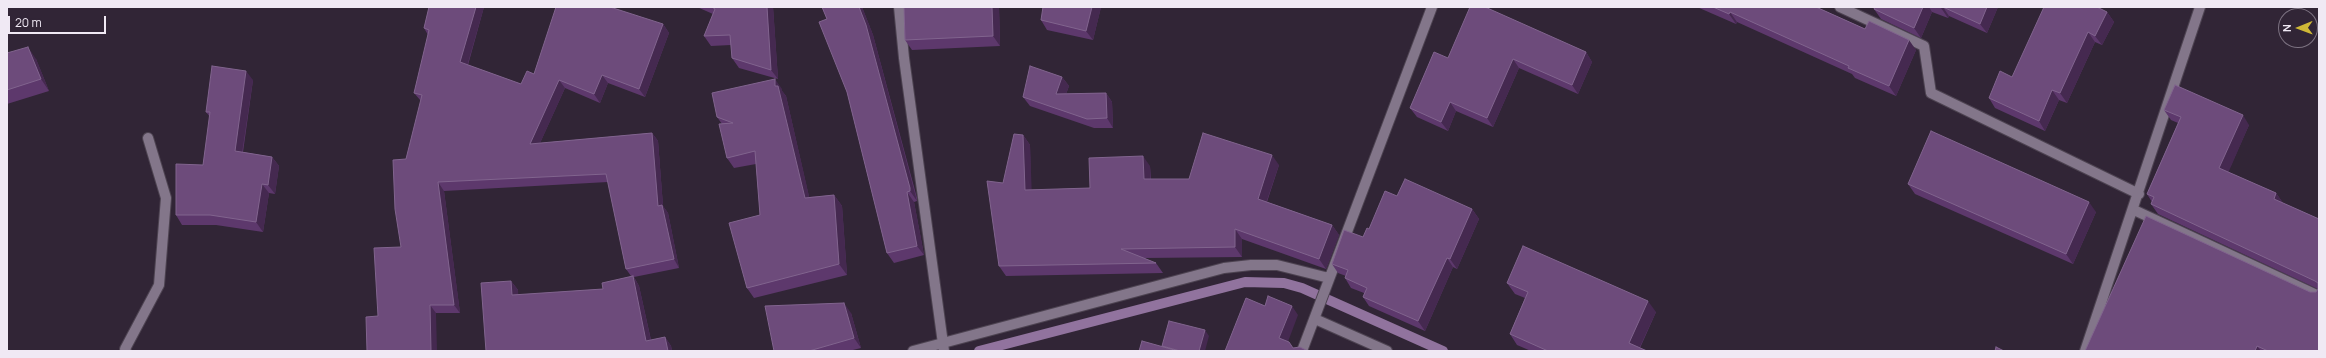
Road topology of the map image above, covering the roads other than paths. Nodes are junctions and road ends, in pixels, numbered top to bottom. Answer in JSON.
{"nodes":[{"id":1,"x":899,"y":7,"type":"edge"},
{"id":2,"x":1432,"y":7,"type":"edge"},
{"id":3,"x":1840,"y":7,"type":"edge"},
{"id":4,"x":2200,"y":7,"type":"edge"},
{"id":5,"x":148,"y":138,"type":"dead end"},
{"id":6,"x":2139,"y":194,"type":"junction"},
{"id":7,"x":2134,"y":210,"type":"junction"},
{"id":8,"x":1328,"y":282,"type":"junction"},
{"id":9,"x":2319,"y":296,"type":"edge"},
{"id":10,"x":1315,"y":319,"type":"junction"},
{"id":11,"x":943,"y":347,"type":"edge"},
{"id":12,"x":126,"y":351,"type":"edge"},
{"id":13,"x":913,"y":351,"type":"edge"},
{"id":14,"x":1302,"y":351,"type":"edge"},
{"id":15,"x":1387,"y":351,"type":"edge"},
{"id":16,"x":2085,"y":351,"type":"edge"}],
"edges":[{"from":1,"to":11,"type":"street"},
{"from":2,"to":8,"type":"street"},
{"from":3,"to":6,"type":"street"},
{"from":4,"to":6,"type":"street"},
{"from":5,"to":12,"type":"street"},
{"from":6,"to":7,"type":"street"},
{"from":7,"to":9,"type":"street"},
{"from":7,"to":16,"type":"street"},
{"from":8,"to":10,"type":"street"},
{"from":8,"to":11,"type":"street"},
{"from":10,"to":14,"type":"street"},
{"from":10,"to":15,"type":"street"},
{"from":11,"to":13,"type":"street"}]}
